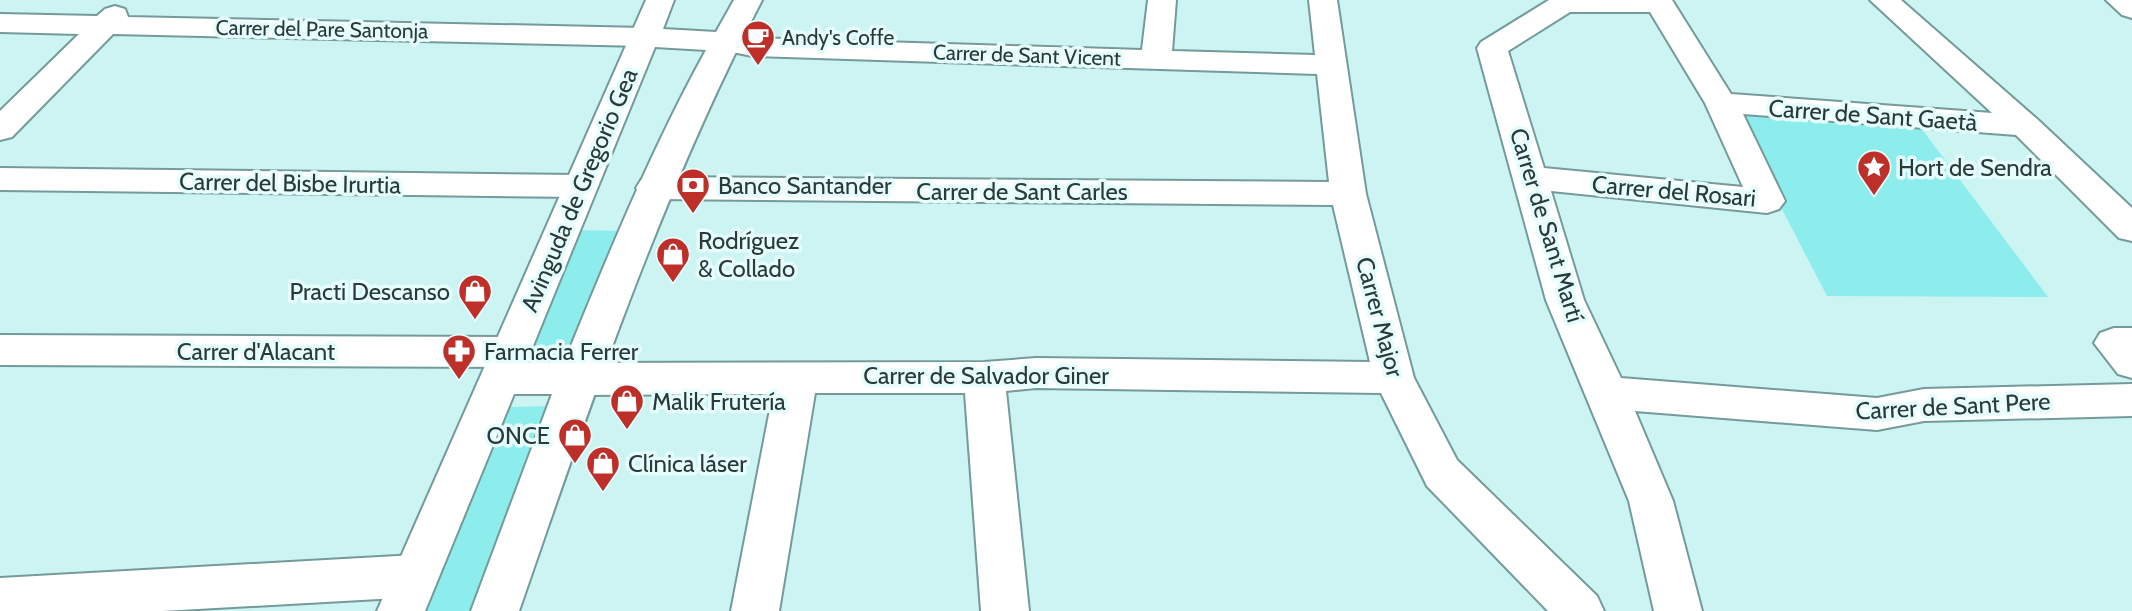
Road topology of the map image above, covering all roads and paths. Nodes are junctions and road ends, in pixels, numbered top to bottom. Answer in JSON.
{"nodes":[{"id":1,"x":130,"y":0,"type":"edge"},
{"id":2,"x":402,"y":0,"type":"edge"},
{"id":3,"x":660,"y":0,"type":"edge"},
{"id":4,"x":748,"y":0,"type":"edge"},
{"id":5,"x":1162,"y":0,"type":"edge"},
{"id":6,"x":1324,"y":0,"type":"edge"},
{"id":7,"x":1884,"y":0,"type":"edge"},
{"id":8,"x":2120,"y":0,"type":"edge"},
{"id":9,"x":1658,"y":2,"type":"edge"},
{"id":10,"x":2132,"y":9,"type":"edge"},
{"id":11,"x":0,"y":23,"type":"edge"},
{"id":12,"x":106,"y":25,"type":"junction"},
{"id":13,"x":380,"y":31,"type":"junction"},
{"id":14,"x":644,"y":37,"type":"junction"},
{"id":15,"x":724,"y":42,"type":"junction"},
{"id":16,"x":1156,"y":59,"type":"junction"},
{"id":17,"x":1330,"y":65,"type":"junction"},
{"id":18,"x":1721,"y":103,"type":"junction"},
{"id":19,"x":2025,"y":125,"type":"junction"},
{"id":20,"x":0,"y":130,"type":"edge"},
{"id":21,"x":1529,"y":178,"type":"junction"},
{"id":22,"x":0,"y":179,"type":"edge"},
{"id":23,"x":580,"y":186,"type":"junction"},
{"id":24,"x":653,"y":188,"type":"junction"},
{"id":25,"x":1348,"y":194,"type":"junction"},
{"id":26,"x":2132,"y":229,"type":"edge"},
{"id":27,"x":2132,"y":343,"type":"edge"},
{"id":28,"x":0,"y":350,"type":"edge"},
{"id":29,"x":2132,"y":363,"type":"edge"},
{"id":30,"x":506,"y":365,"type":"junction"},
{"id":31,"x":797,"y":376,"type":"junction"},
{"id":32,"x":984,"y":377,"type":"junction"},
{"id":33,"x":1394,"y":378,"type":"junction"},
{"id":34,"x":578,"y":379,"type":"junction"},
{"id":35,"x":1607,"y":393,"type":"junction"},
{"id":36,"x":2132,"y":400,"type":"edge"},
{"id":37,"x":408,"y":594,"type":"edge"},
{"id":38,"x":0,"y":599,"type":"edge"},
{"id":39,"x":495,"y":611,"type":"edge"},
{"id":40,"x":755,"y":611,"type":"edge"},
{"id":41,"x":1005,"y":611,"type":"edge"},
{"id":42,"x":1580,"y":611,"type":"edge"},
{"id":43,"x":1678,"y":611,"type":"edge"}],
"edges":[{"from":1,"to":12,"type":"street"},
{"from":2,"to":13,"type":"street"},
{"from":3,"to":14,"type":"street","name":"Avinguda de Gregorio Gea"},
{"from":4,"to":15,"type":"street"},
{"from":5,"to":16,"type":"street"},
{"from":6,"to":17,"type":"street","name":"Carrer Major"},
{"from":7,"to":19,"type":"street"},
{"from":8,"to":10,"type":"street"},
{"from":9,"to":18,"type":"street","name":"Carrer del Rosari"},
{"from":9,"to":21,"type":"street","name":"Carrer de Sant Martí"},
{"from":11,"to":12,"type":"street","name":"Carrer del Pare Santonja"},
{"from":12,"to":13,"type":"street","name":"Carrer del Pare Santonja"},
{"from":12,"to":20,"type":"street"},
{"from":13,"to":14,"type":"street","name":"Carrer del Pare Santonja"},
{"from":14,"to":15,"type":"street","name":"Carrer del Pare Santonja"},
{"from":14,"to":23,"type":"street","name":"Avinguda de Gregorio Gea"},
{"from":15,"to":16,"type":"street","name":"Carrer de Sant Vicent"},
{"from":15,"to":24,"type":"street"},
{"from":16,"to":17,"type":"street","name":"Carrer de Sant Vicent"},
{"from":17,"to":25,"type":"street","name":"Carrer Major"},
{"from":18,"to":19,"type":"street","name":"Carrer de Sant Gaetà"},
{"from":18,"to":21,"type":"street","name":"Carrer del Rosari"},
{"from":19,"to":26,"type":"street"},
{"from":21,"to":35,"type":"street","name":"Carrer de Sant Martí"},
{"from":22,"to":23,"type":"street","name":"Carrer del Bisbe Irurtia"},
{"from":23,"to":30,"type":"street","name":"Avinguda de Gregorio Gea"},
{"from":24,"to":25,"type":"street","name":"Carrer de Sant Carles"},
{"from":24,"to":34,"type":"street"},
{"from":25,"to":33,"type":"street","name":"Carrer Major"},
{"from":27,"to":29,"type":"street"},
{"from":28,"to":30,"type":"street","name":"Carrer d'Alacant"},
{"from":30,"to":34,"type":"street","name":"Carrer d'Alacant"},
{"from":30,"to":37,"type":"street","name":"Avinguda de Gregorio Gea"},
{"from":31,"to":32,"type":"street","name":"Carrer de Salvador Giner"},
{"from":31,"to":34,"type":"street","name":"Carrer de Salvador Giner"},
{"from":31,"to":40,"type":"street"},
{"from":32,"to":33,"type":"street","name":"Carrer de Salvador Giner"},
{"from":32,"to":41,"type":"street"},
{"from":33,"to":42,"type":"street","name":"Carrer Major"},
{"from":34,"to":39,"type":"street"},
{"from":35,"to":36,"type":"street","name":"Carrer de Sant Pere"},
{"from":35,"to":43,"type":"street","name":"Carrer de Sant Martí"},
{"from":37,"to":38,"type":"street"}]}
